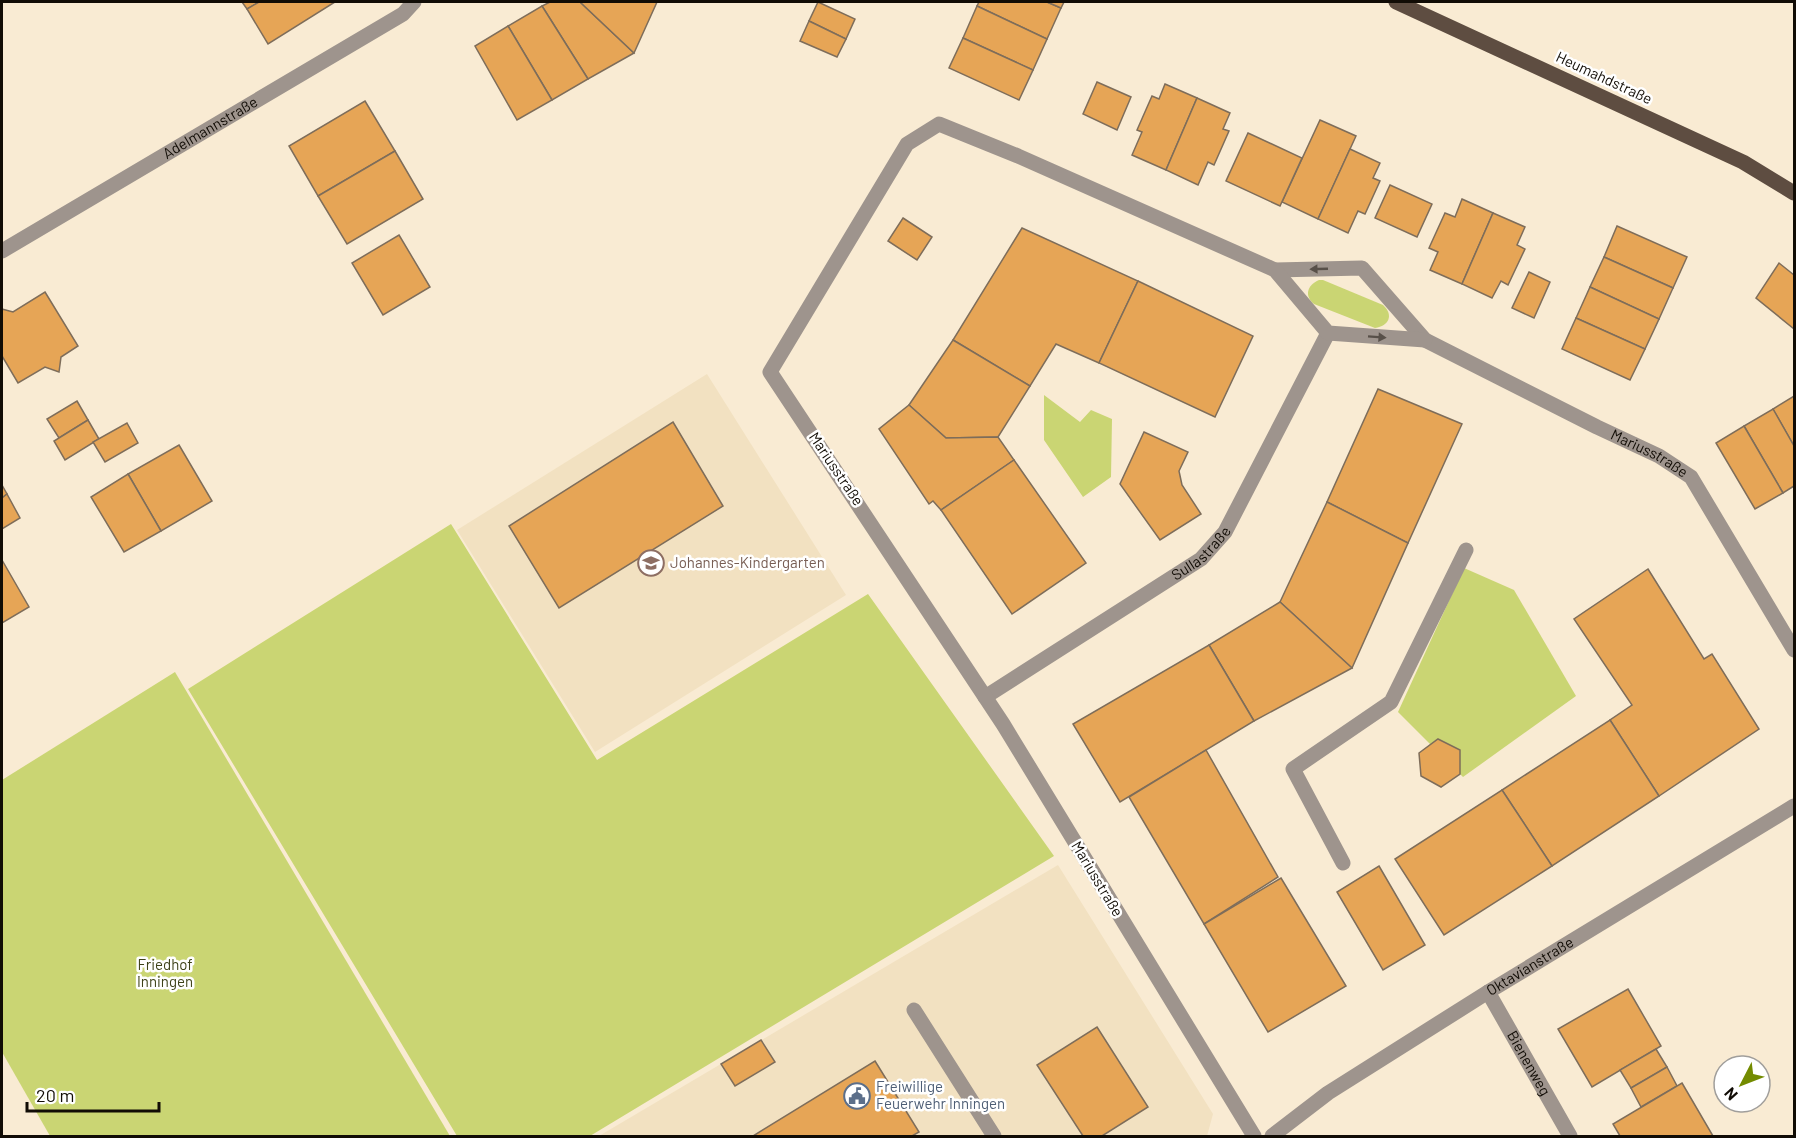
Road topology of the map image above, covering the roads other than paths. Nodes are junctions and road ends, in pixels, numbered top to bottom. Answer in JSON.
{"nodes":[{"id":1,"x":414,"y":2,"type":"edge"},
{"id":2,"x":1396,"y":2,"type":"edge"},
{"id":3,"x":1794,"y":193,"type":"edge"},
{"id":4,"x":2,"y":251,"type":"edge"},
{"id":5,"x":1275,"y":270,"type":"junction"},
{"id":6,"x":1329,"y":333,"type":"junction"},
{"id":7,"x":1425,"y":340,"type":"junction"},
{"id":8,"x":1466,"y":550,"type":"dead end"},
{"id":9,"x":1794,"y":650,"type":"edge"},
{"id":10,"x":985,"y":696,"type":"junction"},
{"id":11,"x":1794,"y":806,"type":"edge"},
{"id":12,"x":1342,"y":863,"type":"dead end"},
{"id":13,"x":1488,"y":992,"type":"junction"},
{"id":14,"x":914,"y":1010,"type":"dead end"},
{"id":15,"x":994,"y":1137,"type":"edge"},
{"id":16,"x":1254,"y":1137,"type":"edge"},
{"id":17,"x":1272,"y":1137,"type":"edge"},
{"id":18,"x":1570,"y":1137,"type":"edge"}],
"edges":[{"from":1,"to":4,"type":"street","name":"Adelmannstraße"},
{"from":2,"to":3,"type":"main road","name":"Heumahdstraße"},
{"from":5,"to":6,"type":"street","name":"Mariusstraße"},
{"from":7,"to":5,"type":"street","name":"Mariusstraße","one_way":true},
{"from":5,"to":10,"type":"street","name":"Mariusstraße"},
{"from":6,"to":7,"type":"street","name":"Mariusstraße","one_way":true},
{"from":6,"to":10,"type":"street","name":"Sullastraße"},
{"from":7,"to":9,"type":"street","name":"Mariusstraße"},
{"from":8,"to":12,"type":"street"},
{"from":10,"to":16,"type":"street","name":"Mariusstraße"},
{"from":11,"to":13,"type":"street","name":"Oktavianstraße"},
{"from":13,"to":17,"type":"street","name":"Oktavianstraße"},
{"from":13,"to":18,"type":"street","name":"Bienenweg"},
{"from":14,"to":15,"type":"street"}]}
